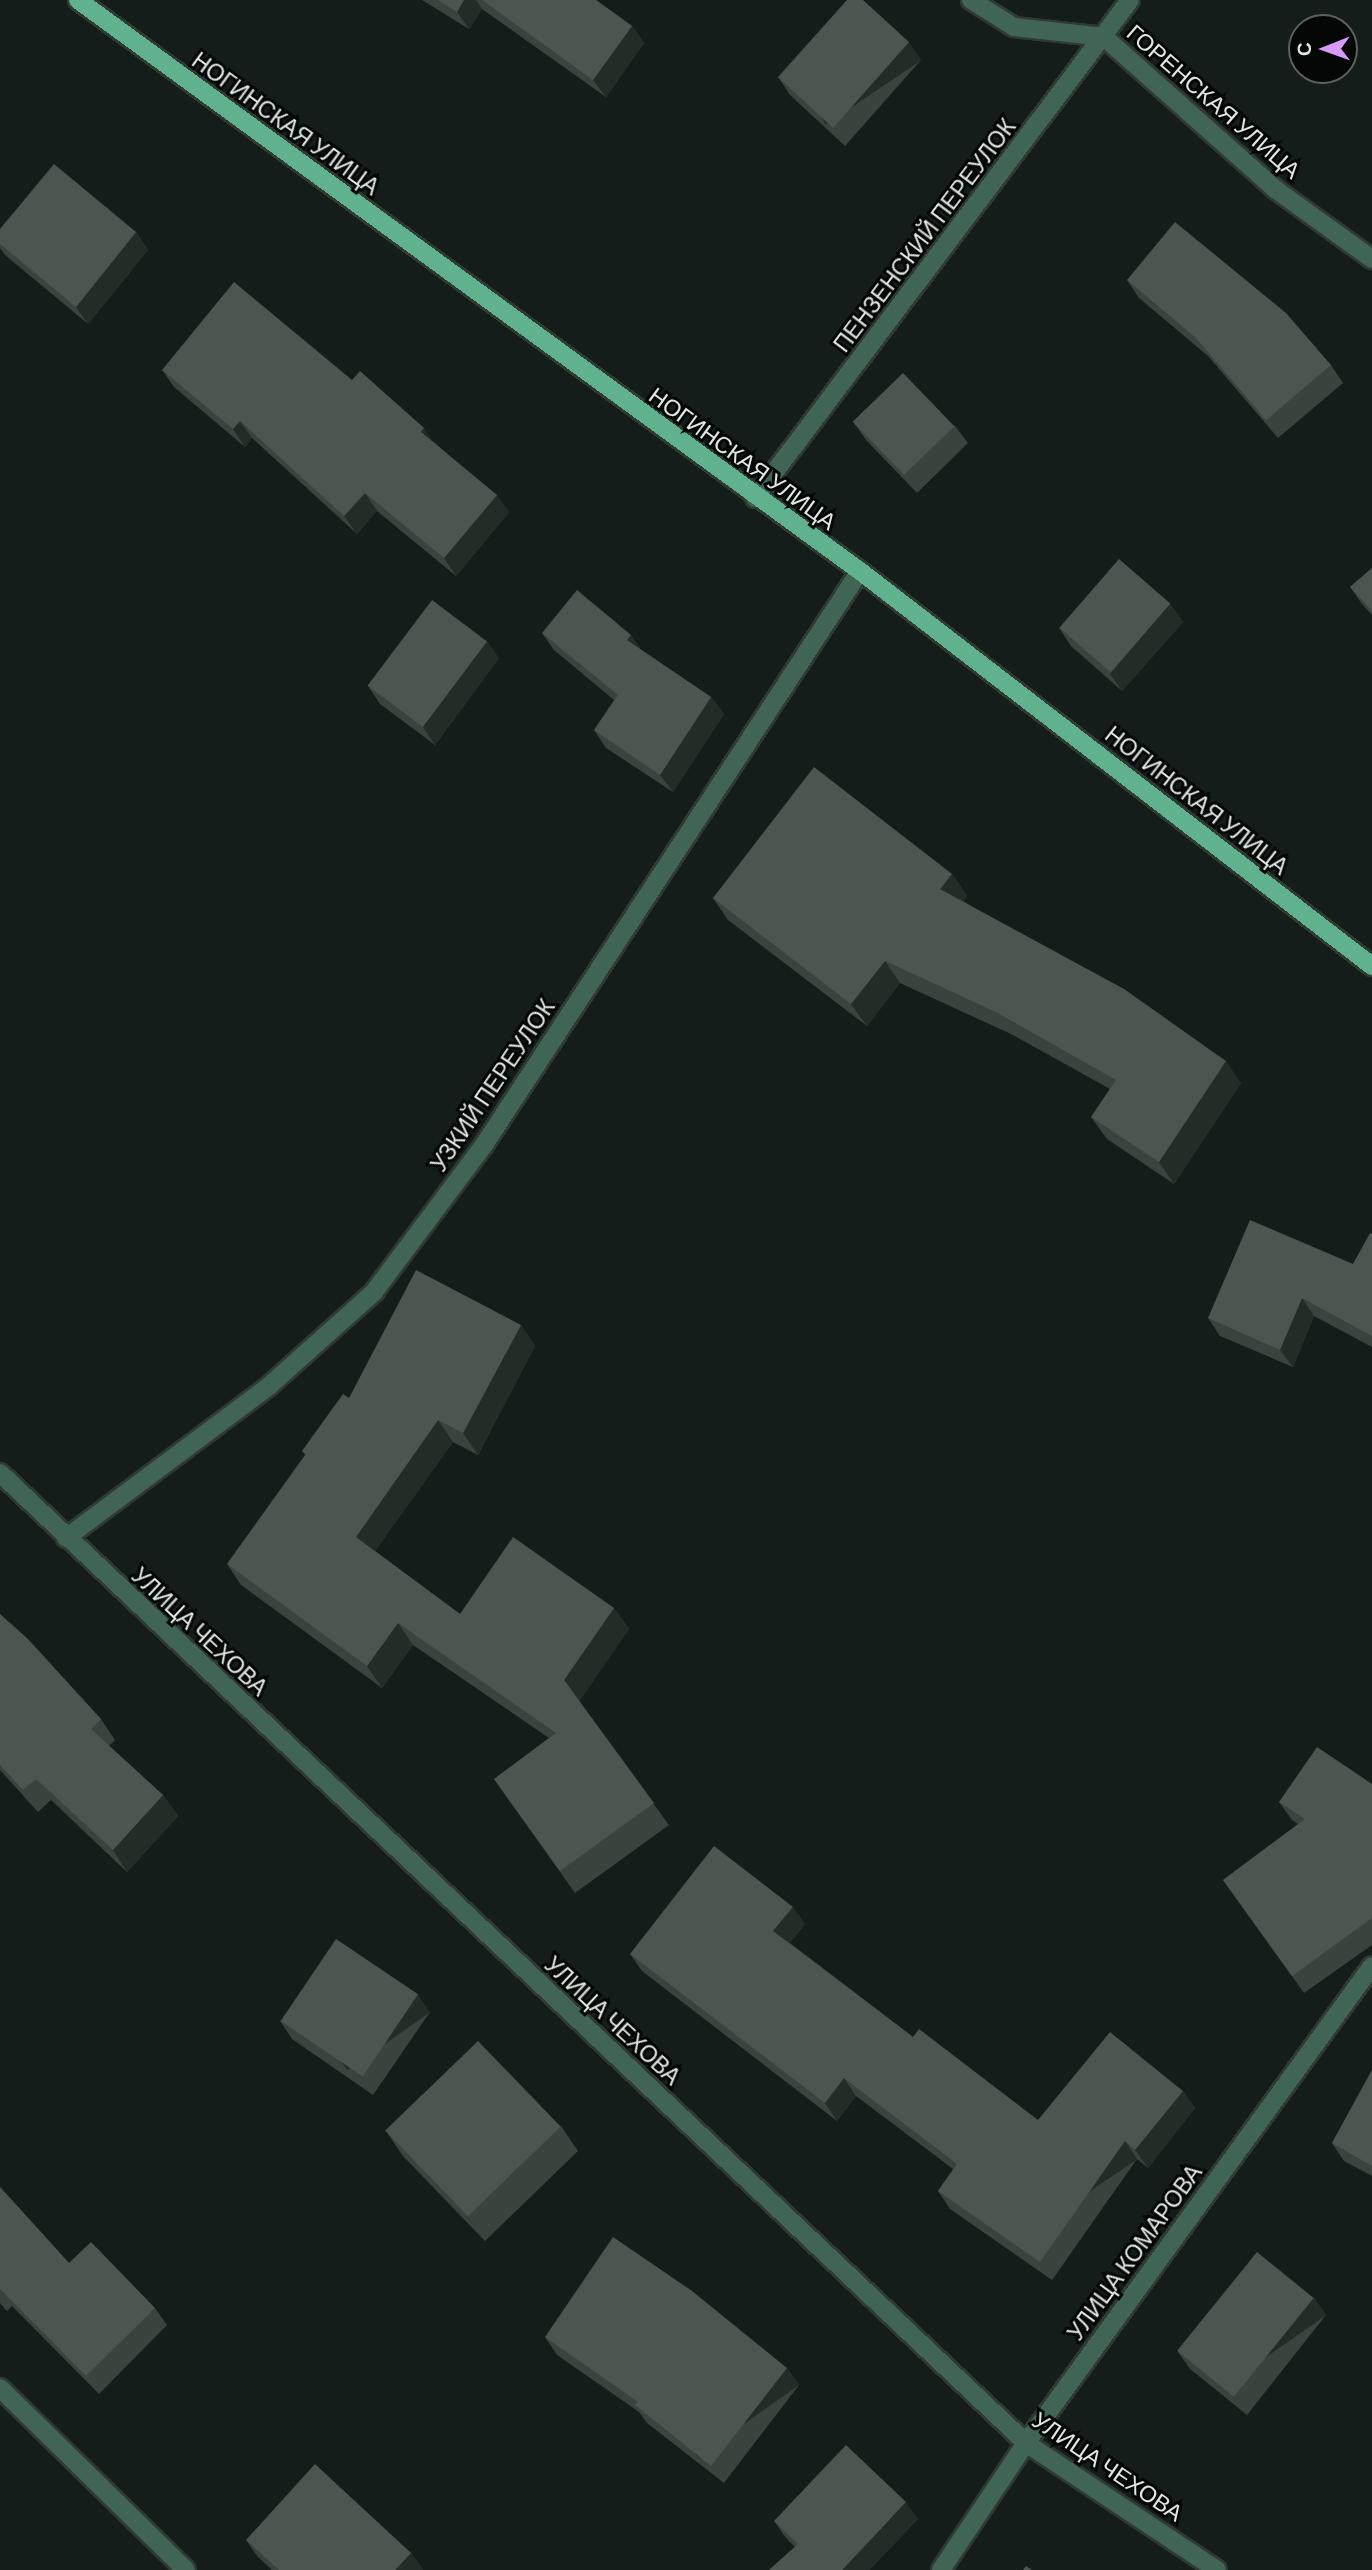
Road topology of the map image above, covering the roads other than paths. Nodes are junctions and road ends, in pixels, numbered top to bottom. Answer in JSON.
{"nodes":[{"id":1,"x":78,"y":0,"type":"edge"},
{"id":2,"x":971,"y":0,"type":"edge"},
{"id":3,"x":1130,"y":0,"type":"edge"},
{"id":4,"x":1104,"y":37,"type":"junction"},
{"id":5,"x":1372,"y":259,"type":"edge"},
{"id":6,"x":755,"y":498,"type":"junction"},
{"id":7,"x":860,"y":571,"type":"junction"},
{"id":8,"x":1372,"y":966,"type":"edge"},
{"id":9,"x":0,"y":1473,"type":"edge"},
{"id":10,"x":66,"y":1538,"type":"junction"},
{"id":11,"x":1372,"y":1966,"type":"edge"},
{"id":12,"x":0,"y":2388,"type":"edge"},
{"id":13,"x":1026,"y":2443,"type":"junction"},
{"id":14,"x":186,"y":2570,"type":"edge"},
{"id":15,"x":941,"y":2570,"type":"edge"},
{"id":16,"x":1217,"y":2570,"type":"edge"}],
"edges":[{"from":1,"to":6,"type":"main road","name":"НОГИНСКАЯ УЛИЦА"},
{"from":2,"to":4,"type":"street","name":"ГОРЕНСКАЯ УЛИЦА"},
{"from":3,"to":4,"type":"street","name":"ПЕНЗЕНСКИЙ ПЕРЕУЛОК"},
{"from":4,"to":5,"type":"street","name":"ГОРЕНСКАЯ УЛИЦА"},
{"from":4,"to":6,"type":"street","name":"ПЕНЗЕНСКИЙ ПЕРЕУЛОК"},
{"from":6,"to":7,"type":"main road","name":"НОГИНСКАЯ УЛИЦА"},
{"from":7,"to":8,"type":"main road","name":"НОГИНСКАЯ УЛИЦА"},
{"from":7,"to":10,"type":"street","name":"УЗКИЙ ПЕРЕУЛОК"},
{"from":9,"to":10,"type":"street","name":"УЛИЦА ЧЕХОВА"},
{"from":10,"to":13,"type":"street","name":"УЛИЦА ЧЕХОВА"},
{"from":11,"to":13,"type":"street","name":"УЛИЦА КОМАРОВА"},
{"from":12,"to":14,"type":"street"},
{"from":13,"to":15,"type":"street","name":"УЛИЦА КОМАРОВА"},
{"from":13,"to":16,"type":"street","name":"УЛИЦА ЧЕХОВА"}]}
